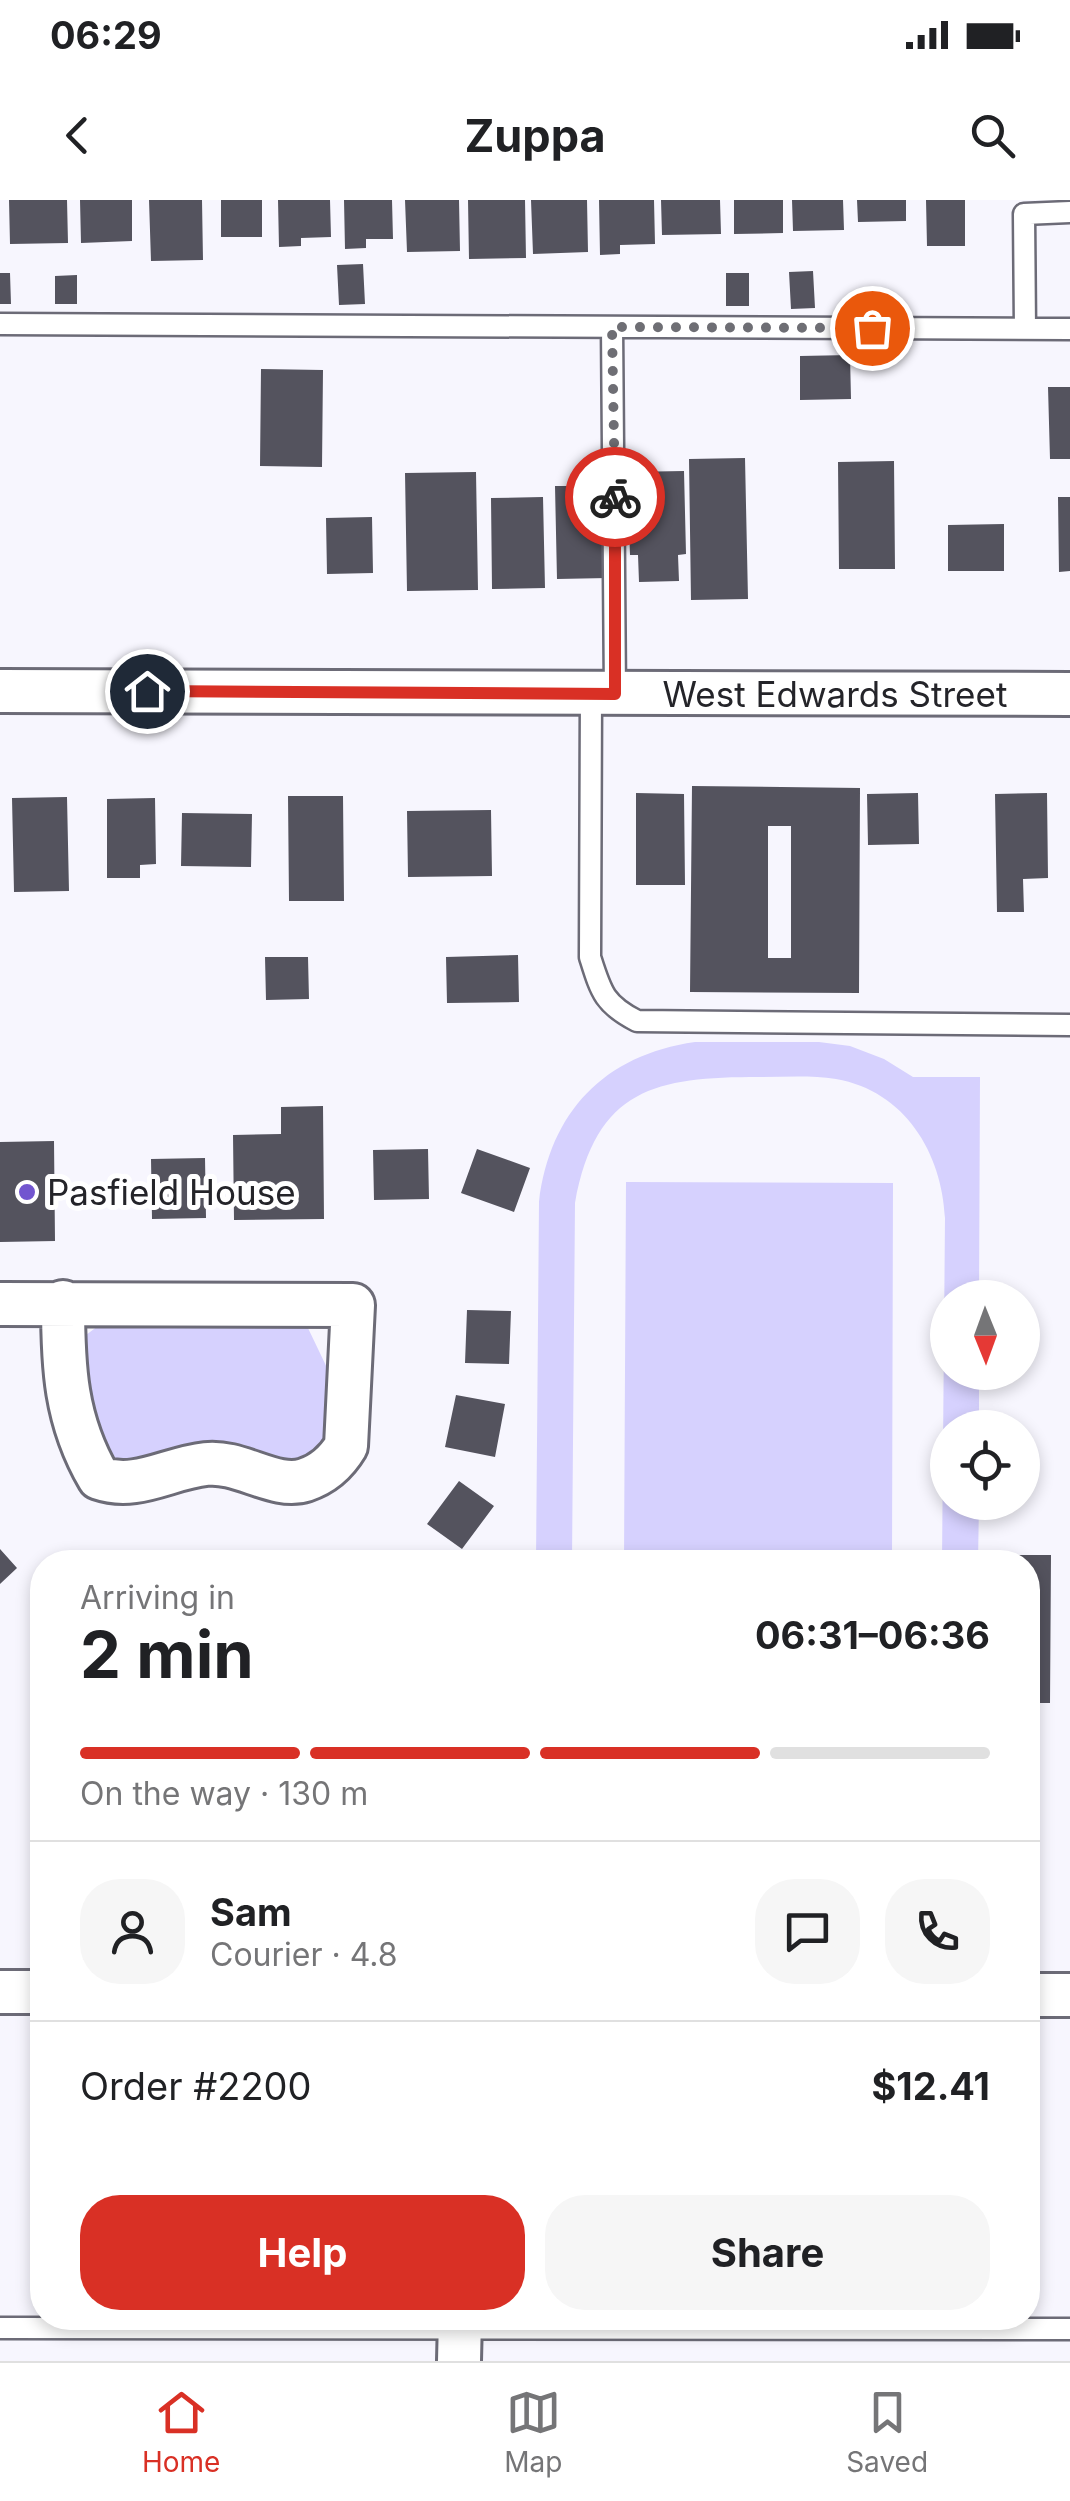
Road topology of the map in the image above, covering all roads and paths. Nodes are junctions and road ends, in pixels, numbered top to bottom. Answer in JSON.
{"nodes":[{"id":1,"x":1070,"y":212,"type":"edge"},
{"id":2,"x":0,"y":324,"type":"edge"},
{"id":3,"x":612,"y":327,"type":"junction"},
{"id":4,"x":1025,"y":329,"type":"junction"},
{"id":5,"x":1070,"y":329,"type":"edge"},
{"id":6,"x":0,"y":691,"type":"edge"},
{"id":7,"x":603,"y":694,"type":"junction"},
{"id":8,"x":1070,"y":694,"type":"edge"},
{"id":9,"x":1070,"y":1024,"type":"edge"},
{"id":10,"x":63,"y":1302,"type":"junction"},
{"id":11,"x":0,"y":1304,"type":"edge"},
{"id":12,"x":0,"y":1992,"type":"edge"},
{"id":13,"x":30,"y":1992,"type":"edge"},
{"id":14,"x":1040,"y":1995,"type":"edge"},
{"id":15,"x":1070,"y":1995,"type":"edge"},
{"id":16,"x":0,"y":2328,"type":"edge"},
{"id":17,"x":1040,"y":2328,"type":"edge"},
{"id":18,"x":1070,"y":2328,"type":"edge"},
{"id":19,"x":30,"y":2329,"type":"edge"},
{"id":20,"x":115,"y":2330,"type":"edge"},
{"id":21,"x":918,"y":2330,"type":"edge"},
{"id":22,"x":460,"y":2336,"type":"edge"}],
"edges":[{"from":1,"to":4,"type":"lane"},
{"from":2,"to":3,"type":"lane"},
{"from":3,"to":4,"type":"lane"},
{"from":3,"to":7,"type":"lane"},
{"from":4,"to":5,"type":"lane"},
{"from":6,"to":7,"type":"street","name":"West Edwards Street"},
{"from":7,"to":8,"type":"street","name":"West Edwards Street"},
{"from":7,"to":9,"type":"lane"},
{"from":10,"to":10,"type":"street"},
{"from":10,"to":11,"type":"street"},
{"from":12,"to":13,"type":"street"},
{"from":14,"to":15,"type":"street"},
{"from":16,"to":19,"type":"lane"},
{"from":17,"to":18,"type":"lane"},
{"from":20,"to":22,"type":"lane"},
{"from":21,"to":22,"type":"lane"}]}
